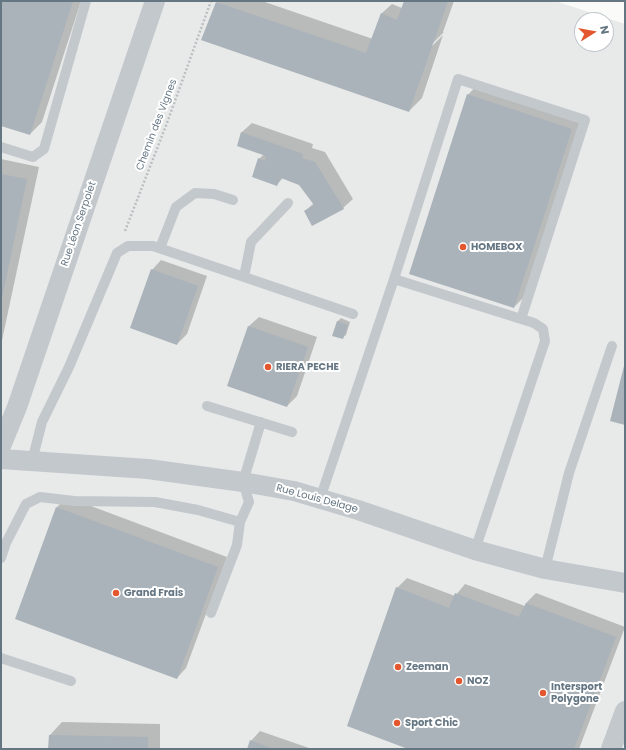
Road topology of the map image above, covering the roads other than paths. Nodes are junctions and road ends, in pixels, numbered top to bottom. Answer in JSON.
{"nodes":[{"id":1,"x":86,"y":1,"type":"edge"},
{"id":2,"x":155,"y":1,"type":"edge"},
{"id":3,"x":1,"y":147,"type":"edge"},
{"id":4,"x":233,"y":200,"type":"dead end"},
{"id":5,"x":288,"y":203,"type":"dead end"},
{"id":6,"x":160,"y":248,"type":"junction"},
{"id":7,"x":244,"y":277,"type":"junction"},
{"id":8,"x":394,"y":279,"type":"junction"},
{"id":9,"x":353,"y":314,"type":"dead end"},
{"id":10,"x":521,"y":319,"type":"junction"},
{"id":11,"x":612,"y":346,"type":"dead end"},
{"id":12,"x":207,"y":406,"type":"dead end"},
{"id":13,"x":261,"y":422,"type":"junction"},
{"id":14,"x":292,"y":432,"type":"dead end"},
{"id":15,"x":1,"y":446,"type":"edge"},
{"id":16,"x":1,"y":459,"type":"edge"},
{"id":17,"x":32,"y":461,"type":"junction"},
{"id":18,"x":243,"y":482,"type":"junction"},
{"id":19,"x":320,"y":499,"type":"junction"},
{"id":20,"x":240,"y":522,"type":"junction"},
{"id":21,"x":475,"y":550,"type":"junction"},
{"id":22,"x":1,"y":558,"type":"edge"},
{"id":23,"x":545,"y":569,"type":"junction"},
{"id":24,"x":625,"y":583,"type":"edge"},
{"id":25,"x":211,"y":613,"type":"dead end"},
{"id":26,"x":1,"y":658,"type":"edge"},
{"id":27,"x":71,"y":681,"type":"dead end"},
{"id":28,"x":625,"y":711,"type":"edge"},
{"id":29,"x":611,"y":749,"type":"edge"}],
"edges":[{"from":1,"to":3,"type":"lane"},
{"from":2,"to":15,"type":"street","name":"Rue Léon Serpolet"},
{"from":4,"to":6,"type":"lane"},
{"from":5,"to":7,"type":"lane"},
{"from":6,"to":7,"type":"lane"},
{"from":6,"to":17,"type":"lane"},
{"from":7,"to":9,"type":"lane"},
{"from":8,"to":10,"type":"lane"},
{"from":8,"to":10,"type":"lane"},
{"from":8,"to":19,"type":"lane"},
{"from":10,"to":21,"type":"lane"},
{"from":11,"to":23,"type":"lane"},
{"from":12,"to":13,"type":"lane"},
{"from":13,"to":14,"type":"lane"},
{"from":13,"to":18,"type":"lane"},
{"from":16,"to":17,"type":"street","name":"Rue Louis Delage"},
{"from":17,"to":18,"type":"street","name":"Rue Louis Delage"},
{"from":18,"to":19,"type":"street","name":"Rue Louis Delage"},
{"from":18,"to":20,"type":"lane"},
{"from":19,"to":21,"type":"street","name":"Rue Louis Delage"},
{"from":20,"to":22,"type":"lane"},
{"from":20,"to":25,"type":"lane"},
{"from":21,"to":23,"type":"street","name":"Rue Louis Delage"},
{"from":23,"to":24,"type":"street","name":"Rue Louis Delage"},
{"from":26,"to":27,"type":"lane"},
{"from":28,"to":29,"type":"street"}]}
